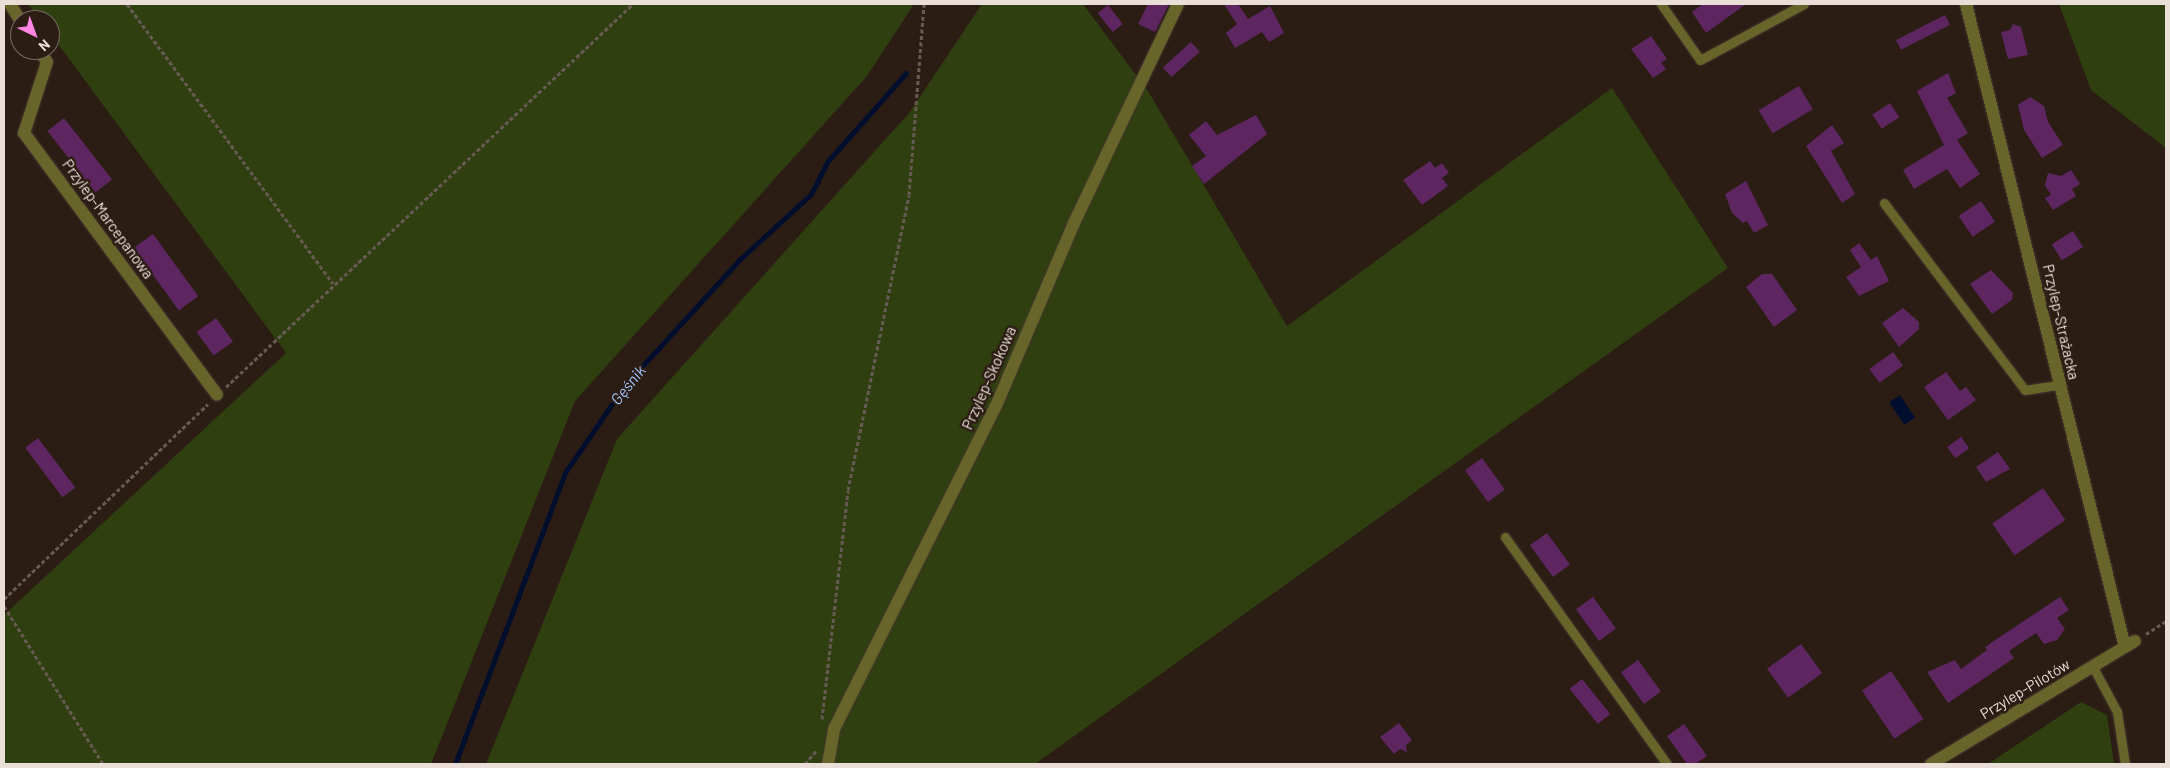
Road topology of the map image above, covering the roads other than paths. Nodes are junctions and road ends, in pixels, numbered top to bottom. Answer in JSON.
{"nodes":[{"id":1,"x":1178,"y":4,"type":"edge"},
{"id":2,"x":1661,"y":4,"type":"edge"},
{"id":3,"x":1804,"y":4,"type":"edge"},
{"id":4,"x":1966,"y":4,"type":"edge"},
{"id":5,"x":46,"y":60,"type":"edge"},
{"id":6,"x":1884,"y":203,"type":"dead end"},
{"id":7,"x":2058,"y":385,"type":"junction"},
{"id":8,"x":218,"y":395,"type":"road end"},
{"id":9,"x":1505,"y":536,"type":"dead end"},
{"id":10,"x":2130,"y":644,"type":"joint"},
{"id":11,"x":2092,"y":667,"type":"junction"},
{"id":12,"x":828,"y":764,"type":"edge"},
{"id":13,"x":1667,"y":764,"type":"edge"},
{"id":14,"x":1931,"y":764,"type":"edge"},
{"id":15,"x":2125,"y":764,"type":"edge"}],
"edges":[{"from":1,"to":12,"type":"street","name":"Przylep-Skokowa"},
{"from":2,"to":3,"type":"lane"},
{"from":4,"to":7,"type":"street","name":"Przylep-Strażacka"},
{"from":5,"to":8,"type":"street","name":"Przylep-Marcepanowa"},
{"from":6,"to":7,"type":"lane"},
{"from":7,"to":10,"type":"street","name":"Przylep-Strażacka"},
{"from":9,"to":13,"type":"lane"},
{"from":10,"to":11,"type":"street","name":"Przylep-Pilotów"},
{"from":11,"to":14,"type":"street","name":"Przylep-Pilotów"},
{"from":11,"to":15,"type":"lane"}]}
